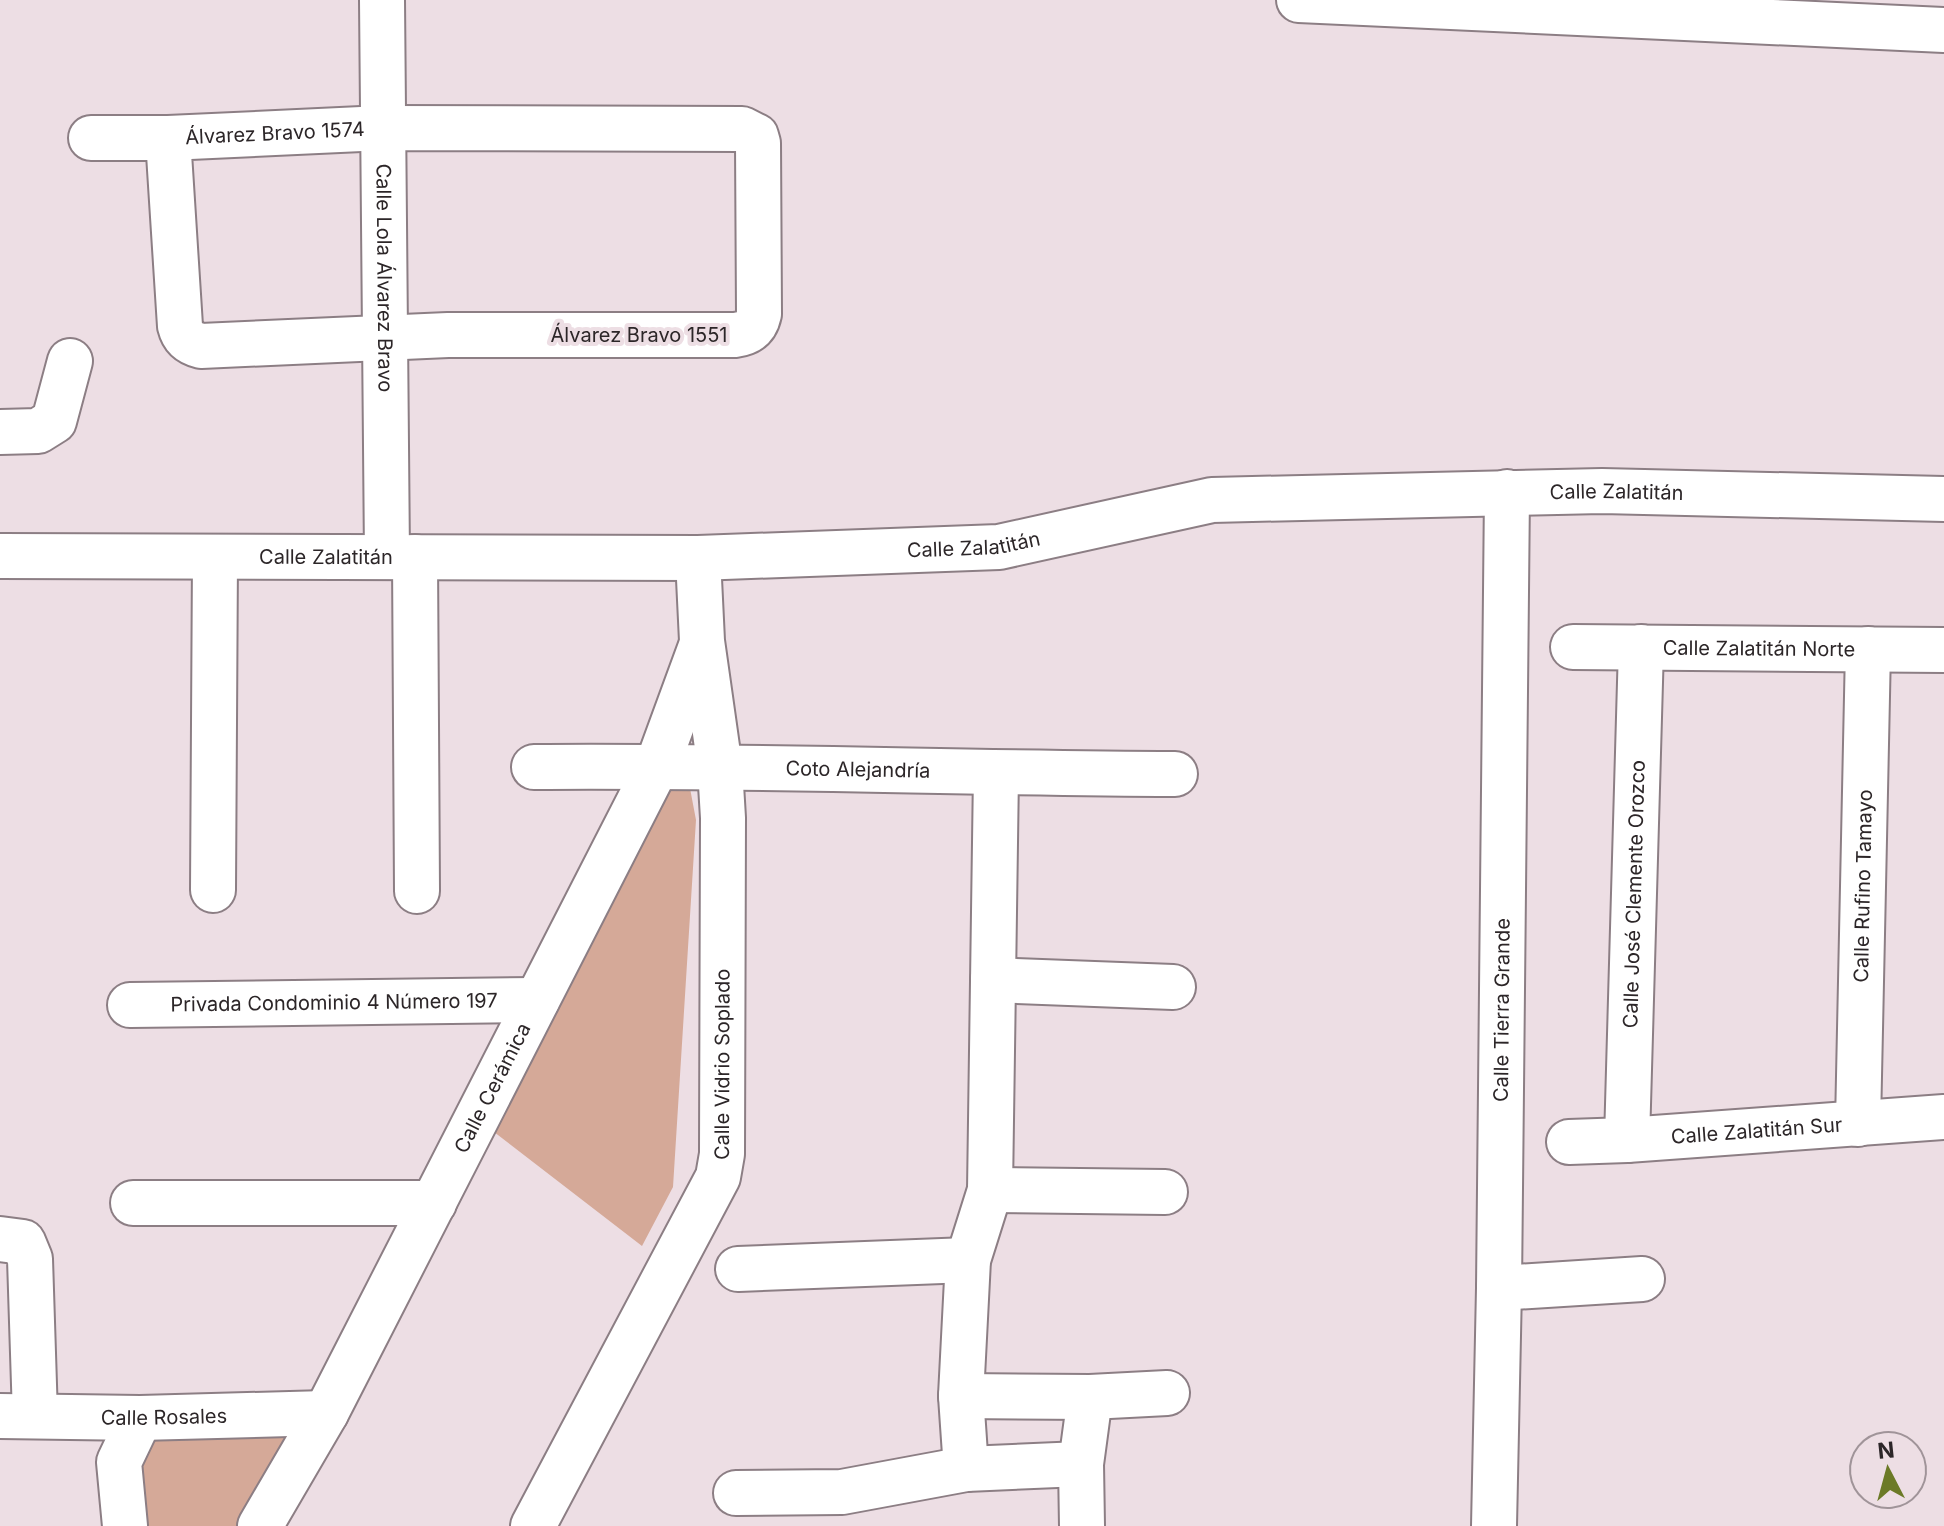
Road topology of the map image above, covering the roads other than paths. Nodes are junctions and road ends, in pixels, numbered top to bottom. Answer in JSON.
{"nodes":[{"id":1,"x":382,"y":0,"type":"edge"},
{"id":2,"x":1299,"y":0,"type":"edge"},
{"id":3,"x":1482,"y":4,"type":"edge"},
{"id":4,"x":1695,"y":9,"type":"edge"},
{"id":5,"x":1944,"y":30,"type":"edge"},
{"id":6,"x":383,"y":128,"type":"junction"},
{"id":7,"x":91,"y":138,"type":"dead end"},
{"id":8,"x":168,"y":138,"type":"junction"},
{"id":9,"x":385,"y":337,"type":"junction"},
{"id":10,"x":70,"y":361,"type":"dead end"},
{"id":11,"x":0,"y":432,"type":"edge"},
{"id":12,"x":1507,"y":492,"type":"junction"},
{"id":13,"x":1944,"y":499,"type":"edge"},
{"id":14,"x":0,"y":556,"type":"edge"},
{"id":15,"x":215,"y":557,"type":"junction"},
{"id":16,"x":401,"y":557,"type":"junction"},
{"id":17,"x":698,"y":558,"type":"junction"},
{"id":18,"x":702,"y":641,"type":"junction"},
{"id":19,"x":1573,"y":647,"type":"dead end"},
{"id":20,"x":1641,"y":647,"type":"junction"},
{"id":21,"x":1868,"y":649,"type":"junction"},
{"id":22,"x":1944,"y":650,"type":"edge"},
{"id":23,"x":657,"y":766,"type":"junction"},
{"id":24,"x":534,"y":767,"type":"dead end"},
{"id":25,"x":720,"y":768,"type":"junction"},
{"id":26,"x":996,"y":773,"type":"junction"},
{"id":27,"x":1175,"y":774,"type":"dead end"},
{"id":28,"x":213,"y":890,"type":"dead end"},
{"id":29,"x":417,"y":891,"type":"dead end"},
{"id":30,"x":993,"y":980,"type":"junction"},
{"id":31,"x":1173,"y":987,"type":"dead end"},
{"id":32,"x":537,"y":1000,"type":"junction"},
{"id":33,"x":130,"y":1005,"type":"dead end"},
{"id":34,"x":1944,"y":1117,"type":"edge"},
{"id":35,"x":1858,"y":1124,"type":"junction"},
{"id":36,"x":1627,"y":1140,"type":"junction"},
{"id":37,"x":1569,"y":1142,"type":"dead end"},
{"id":38,"x":990,"y":1190,"type":"junction"},
{"id":39,"x":1165,"y":1192,"type":"dead end"},
{"id":40,"x":133,"y":1203,"type":"dead end"},
{"id":41,"x":434,"y":1203,"type":"junction"},
{"id":42,"x":0,"y":1239,"type":"edge"},
{"id":43,"x":968,"y":1260,"type":"junction"},
{"id":44,"x":738,"y":1269,"type":"dead end"},
{"id":45,"x":1642,"y":1279,"type":"dead end"},
{"id":46,"x":1499,"y":1288,"type":"junction"},
{"id":47,"x":1167,"y":1393,"type":"dead end"},
{"id":48,"x":961,"y":1396,"type":"junction"},
{"id":49,"x":1090,"y":1397,"type":"junction"},
{"id":50,"x":326,"y":1413,"type":"junction"},
{"id":51,"x":18,"y":1416,"type":"edge"},
{"id":52,"x":140,"y":1418,"type":"junction"},
{"id":53,"x":1081,"y":1464,"type":"junction"},
{"id":54,"x":966,"y":1469,"type":"junction"},
{"id":55,"x":736,"y":1493,"type":"dead end"},
{"id":56,"x":840,"y":1509,"type":"edge"},
{"id":57,"x":125,"y":1526,"type":"edge"},
{"id":58,"x":260,"y":1526,"type":"edge"},
{"id":59,"x":533,"y":1526,"type":"edge"},
{"id":60,"x":1082,"y":1526,"type":"edge"},
{"id":61,"x":1494,"y":1526,"type":"edge"}],
"edges":[{"from":1,"to":6,"type":"street","name":"Calle Lola Álvarez Bravo"},
{"from":2,"to":3,"type":"street"},
{"from":3,"to":4,"type":"street"},
{"from":4,"to":5,"type":"street"},
{"from":6,"to":8,"type":"street","name":"Álvarez Bravo 1574"},
{"from":6,"to":9,"type":"street","name":"Calle Lola Álvarez Bravo"},
{"from":6,"to":9,"type":"street","name":"Álvarez Bravo 1551"},
{"from":7,"to":8,"type":"street","name":"Álvarez Bravo 1574"},
{"from":8,"to":9,"type":"street","name":"Álvarez Bravo 1574"},
{"from":9,"to":16,"type":"street","name":"Calle Lola Álvarez Bravo"},
{"from":10,"to":11,"type":"street"},
{"from":12,"to":13,"type":"street","name":"Calle Zalatitán"},
{"from":12,"to":17,"type":"street","name":"Calle Zalatitán"},
{"from":12,"to":46,"type":"street","name":"Calle Tierra Grande"},
{"from":14,"to":15,"type":"street","name":"Calle Zalatitán"},
{"from":15,"to":16,"type":"street","name":"Calle Zalatitán"},
{"from":15,"to":28,"type":"street"},
{"from":16,"to":17,"type":"street","name":"Calle Zalatitán"},
{"from":16,"to":29,"type":"street","name":"Calle Lola Álvarez Bravo"},
{"from":17,"to":18,"type":"street","name":"Calle Vidrio Soplado"},
{"from":18,"to":23,"type":"street","name":"Calle Cerámica"},
{"from":18,"to":25,"type":"street","name":"Calle Vidrio Soplado"},
{"from":19,"to":20,"type":"street","name":"Calle Zalatitán Norte"},
{"from":20,"to":21,"type":"street","name":"Calle Zalatitán Norte"},
{"from":20,"to":36,"type":"street","name":"Calle José Clemente Orozco"},
{"from":21,"to":22,"type":"street","name":"Calle Zalatitán Norte"},
{"from":21,"to":35,"type":"street","name":"Calle Rufino Tamayo"},
{"from":23,"to":24,"type":"street","name":"Coto Alejandría"},
{"from":23,"to":25,"type":"street","name":"Coto Alejandría"},
{"from":23,"to":32,"type":"street","name":"Calle Cerámica"},
{"from":25,"to":26,"type":"street","name":"Coto Alejandría"},
{"from":25,"to":59,"type":"street","name":"Calle Vidrio Soplado"},
{"from":26,"to":27,"type":"street","name":"Coto Alejandría"},
{"from":26,"to":30,"type":"street"},
{"from":30,"to":31,"type":"street"},
{"from":30,"to":38,"type":"street"},
{"from":32,"to":33,"type":"street","name":"Privada Condominio 4 Número 197"},
{"from":32,"to":41,"type":"street","name":"Calle Cerámica"},
{"from":34,"to":35,"type":"street","name":"Calle Zalatitán Sur"},
{"from":35,"to":36,"type":"street","name":"Calle Zalatitán Sur"},
{"from":36,"to":37,"type":"street","name":"Calle Zalatitán Sur"},
{"from":38,"to":39,"type":"street"},
{"from":38,"to":43,"type":"street"},
{"from":40,"to":41,"type":"street"},
{"from":41,"to":50,"type":"street","name":"Calle Cerámica"},
{"from":42,"to":51,"type":"street"},
{"from":43,"to":44,"type":"street"},
{"from":43,"to":48,"type":"street"},
{"from":45,"to":46,"type":"street"},
{"from":46,"to":61,"type":"street","name":"Calle Tierra Grande"},
{"from":47,"to":49,"type":"street"},
{"from":48,"to":49,"type":"street"},
{"from":48,"to":54,"type":"street"},
{"from":49,"to":53,"type":"street"},
{"from":50,"to":52,"type":"street","name":"Calle Rosales"},
{"from":50,"to":58,"type":"street","name":"Calle Cerámica"},
{"from":51,"to":52,"type":"street","name":"Calle Rosales"},
{"from":52,"to":57,"type":"street"},
{"from":53,"to":54,"type":"street"},
{"from":53,"to":60,"type":"street"},
{"from":54,"to":56,"type":"street"},
{"from":55,"to":56,"type":"street"}]}
